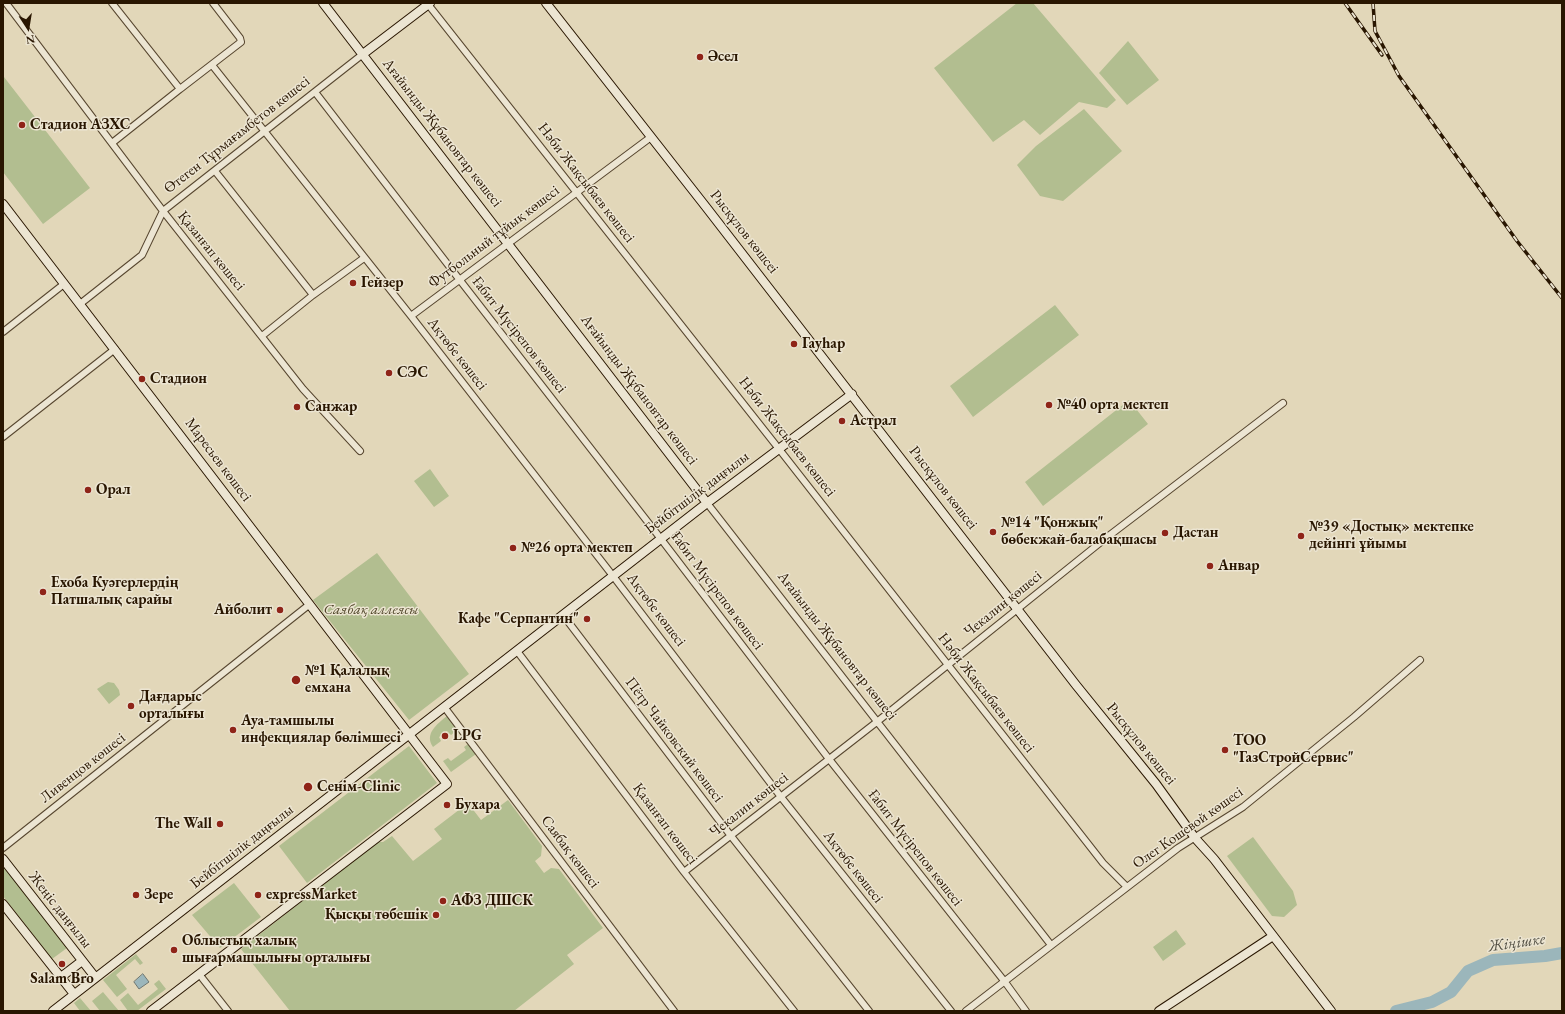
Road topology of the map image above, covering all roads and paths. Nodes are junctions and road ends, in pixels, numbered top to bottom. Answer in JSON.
{"nodes":[{"id":1,"x":6,"y":3,"type":"edge"},
{"id":2,"x":112,"y":3,"type":"edge"},
{"id":3,"x":213,"y":3,"type":"edge"},
{"id":4,"x":323,"y":3,"type":"edge"},
{"id":5,"x":429,"y":3,"type":"edge"},
{"id":6,"x":546,"y":3,"type":"edge"},
{"id":7,"x":363,"y":54,"type":"junction"},
{"id":8,"x":212,"y":65,"type":"junction"},
{"id":9,"x":180,"y":89,"type":"junction"},
{"id":10,"x":315,"y":92,"type":"junction"},
{"id":11,"x":266,"y":131,"type":"junction"},
{"id":12,"x":651,"y":137,"type":"junction"},
{"id":13,"x":112,"y":143,"type":"junction"},
{"id":14,"x":215,"y":171,"type":"junction"},
{"id":15,"x":576,"y":192,"type":"junction"},
{"id":16,"x":3,"y":204,"type":"edge"},
{"id":17,"x":163,"y":211,"type":"junction"},
{"id":18,"x":508,"y":242,"type":"junction"},
{"id":19,"x":364,"y":258,"type":"junction"},
{"id":20,"x":459,"y":280,"type":"junction"},
{"id":21,"x":64,"y":284,"type":"junction"},
{"id":22,"x":313,"y":295,"type":"junction"},
{"id":23,"x":80,"y":304,"type":"junction"},
{"id":24,"x":411,"y":316,"type":"junction"},
{"id":25,"x":3,"y":332,"type":"edge"},
{"id":26,"x":262,"y":336,"type":"junction"},
{"id":27,"x":115,"y":349,"type":"junction"},
{"id":28,"x":852,"y":394,"type":"junction"},
{"id":29,"x":1283,"y":403,"type":"dead end"},
{"id":30,"x":3,"y":437,"type":"edge"},
{"id":31,"x":779,"y":449,"type":"junction"},
{"id":32,"x":360,"y":451,"type":"dead end"},
{"id":33,"x":708,"y":503,"type":"junction"},
{"id":34,"x":661,"y":539,"type":"junction"},
{"id":35,"x":613,"y":576,"type":"junction"},
{"id":36,"x":310,"y":604,"type":"junction"},
{"id":37,"x":1018,"y":608,"type":"junction"},
{"id":38,"x":563,"y":615,"type":"junction"},
{"id":39,"x":516,"y":652,"type":"junction"},
{"id":40,"x":1420,"y":660,"type":"dead end"},
{"id":41,"x":948,"y":665,"type":"junction"},
{"id":42,"x":444,"y":708,"type":"junction"},
{"id":43,"x":878,"y":721,"type":"junction"},
{"id":44,"x":410,"y":735,"type":"junction"},
{"id":45,"x":829,"y":759,"type":"junction"},
{"id":46,"x":781,"y":797,"type":"junction"},
{"id":47,"x":731,"y":836,"type":"junction"},
{"id":48,"x":1196,"y":838,"type":"junction"},
{"id":49,"x":3,"y":848,"type":"edge"},
{"id":50,"x":3,"y":859,"type":"edge"},
{"id":51,"x":684,"y":872,"type":"junction"},
{"id":52,"x":1127,"y":887,"type":"junction"},
{"id":53,"x":3,"y":904,"type":"edge"},
{"id":54,"x":1273,"y":936,"type":"junction"},
{"id":55,"x":1051,"y":945,"type":"junction"},
{"id":56,"x":82,"y":961,"type":"junction"},
{"id":57,"x":199,"y":974,"type":"junction"},
{"id":58,"x":61,"y":977,"type":"junction"},
{"id":59,"x":95,"y":977,"type":"junction"},
{"id":60,"x":1005,"y":982,"type":"junction"},
{"id":61,"x":74,"y":994,"type":"junction"},
{"id":62,"x":53,"y":1011,"type":"edge"},
{"id":63,"x":151,"y":1011,"type":"edge"},
{"id":64,"x":228,"y":1011,"type":"edge"},
{"id":65,"x":674,"y":1011,"type":"edge"},
{"id":66,"x":794,"y":1011,"type":"edge"},
{"id":67,"x":869,"y":1011,"type":"edge"},
{"id":68,"x":951,"y":1011,"type":"edge"},
{"id":69,"x":966,"y":1011,"type":"edge"},
{"id":70,"x":1026,"y":1011,"type":"edge"},
{"id":71,"x":1159,"y":1011,"type":"edge"},
{"id":72,"x":1331,"y":1011,"type":"edge"}],
"edges":[{"from":1,"to":13,"type":"street","name":"Қазанғап көшесі"},
{"from":2,"to":9,"type":"street"},
{"from":3,"to":8,"type":"street"},
{"from":4,"to":7,"type":"street","name":"Ағайынды Жұбановтар көшесі"},
{"from":5,"to":7,"type":"street","name":"Өтеген Тұрмағамбетов көшесі"},
{"from":5,"to":15,"type":"street","name":"Нәби Жақсыбаев көшесі"},
{"from":6,"to":12,"type":"street","name":"Рысқұлов көшсеі"},
{"from":7,"to":10,"type":"street","name":"Өтеген Тұрмағамбетов көшесі"},
{"from":7,"to":18,"type":"street","name":"Ағайынды Жұбановтар көшесі"},
{"from":8,"to":9,"type":"street"},
{"from":8,"to":11,"type":"street","name":"Ақтөбе көшесі"},
{"from":9,"to":13,"type":"street"},
{"from":10,"to":11,"type":"street","name":"Өтеген Тұрмағамбетов көшесі"},
{"from":10,"to":20,"type":"street","name":"Ғабит Мүсірепов көшесі"},
{"from":11,"to":14,"type":"street","name":"Өтеген Тұрмағамбетов көшесі"},
{"from":11,"to":19,"type":"street","name":"Ақтөбе көшесі"},
{"from":12,"to":15,"type":"street","name":"Футбольный тұйық көшесі"},
{"from":12,"to":28,"type":"street","name":"Рысқұлов көшсеі"},
{"from":13,"to":17,"type":"street","name":"Қазанғап көшесі"},
{"from":14,"to":17,"type":"street","name":"Өтеген Тұрмағамбетов көшесі"},
{"from":14,"to":22,"type":"street"},
{"from":15,"to":18,"type":"street","name":"Футбольный тұйық көшесі"},
{"from":15,"to":31,"type":"street","name":"Нәби Жақсыбаев көшесі"},
{"from":16,"to":21,"type":"street","name":"Маресьев көшесі"},
{"from":17,"to":23,"type":"street","name":"Өтеген Тұрмағамбетов көшесі"},
{"from":17,"to":26,"type":"street","name":"Қазанғап көшесі"},
{"from":18,"to":20,"type":"street","name":"Футбольный тұйық көшесі"},
{"from":18,"to":33,"type":"street","name":"Ағайынды Жұбановтар көшесі"},
{"from":19,"to":22,"type":"street"},
{"from":19,"to":24,"type":"street","name":"Ақтөбе көшесі"},
{"from":20,"to":24,"type":"street","name":"Футбольный тұйық көшесі"},
{"from":20,"to":34,"type":"street","name":"Ғабит Мүсірепов көшесі"},
{"from":21,"to":23,"type":"street","name":"Маресьев көшесі"},
{"from":21,"to":25,"type":"street"},
{"from":22,"to":26,"type":"street"},
{"from":23,"to":27,"type":"street","name":"Маресьев көшесі"},
{"from":24,"to":35,"type":"street","name":"Ақтөбе көшесі"},
{"from":26,"to":32,"type":"street","name":"Қазанғап көшесі"},
{"from":27,"to":30,"type":"street"},
{"from":27,"to":36,"type":"street","name":"Маресьев көшесі"},
{"from":28,"to":31,"type":"street","name":"Бейбітшілік даңғылы"},
{"from":28,"to":37,"type":"street","name":"Рысқұлов көшсеі"},
{"from":29,"to":37,"type":"street","name":"Чекалин көшесі"},
{"from":31,"to":33,"type":"street","name":"Бейбітшілік даңғылы"},
{"from":31,"to":41,"type":"street","name":"Нәби Жақсыбаев көшесі"},
{"from":33,"to":34,"type":"street","name":"Бейбітшілік даңғылы"},
{"from":33,"to":43,"type":"street","name":"Ағайынды Жұбановтар көшесі"},
{"from":34,"to":35,"type":"street","name":"Бейбітшілік даңғылы"},
{"from":34,"to":45,"type":"street","name":"Ғабит Мүсірепов көшесі"},
{"from":35,"to":38,"type":"street","name":"Бейбітшілік даңғылы"},
{"from":35,"to":46,"type":"street","name":"Ақтөбе көшесі"},
{"from":36,"to":44,"type":"street","name":"Маресьев көшесі"},
{"from":36,"to":49,"type":"street","name":"Ливенцов көшесі"},
{"from":37,"to":41,"type":"street","name":"Чекалин көшесі"},
{"from":37,"to":48,"type":"street","name":"Рысқұлов көшсеі"},
{"from":38,"to":39,"type":"street","name":"Бейбітшілік даңғылы"},
{"from":38,"to":47,"type":"street","name":"Пётр Чайковский көшесі"},
{"from":39,"to":42,"type":"street","name":"Бейбітшілік даңғылы"},
{"from":39,"to":51,"type":"street","name":"Қазанғап көшесі"},
{"from":40,"to":48,"type":"street","name":"Олег Кошевой көшесі"},
{"from":41,"to":43,"type":"street","name":"Чекалин көшесі"},
{"from":41,"to":52,"type":"street","name":"Нәби Жақсыбаев көшесі"},
{"from":42,"to":44,"type":"street","name":"Бейбітшілік даңғылы"},
{"from":42,"to":65,"type":"street","name":"Саябақ көшесі"},
{"from":43,"to":45,"type":"street","name":"Чекалин көшесі"},
{"from":43,"to":55,"type":"street","name":"Ағайынды Жұбановтар көшесі"},
{"from":44,"to":57,"type":"street"},
{"from":44,"to":59,"type":"street","name":"Бейбітшілік даңғылы"},
{"from":45,"to":46,"type":"street","name":"Чекалин көшесі"},
{"from":45,"to":60,"type":"street","name":"Ғабит Мүсірепов көшесі"},
{"from":46,"to":47,"type":"street","name":"Чекалин көшесі"},
{"from":46,"to":68,"type":"street","name":"Ақтөбе көшесі"},
{"from":47,"to":51,"type":"street","name":"Чекалин көшесі"},
{"from":47,"to":67,"type":"street","name":"Пётр Чайковский көшесі"},
{"from":48,"to":52,"type":"street","name":"Олег Кошевой көшесі"},
{"from":48,"to":54,"type":"street","name":"Рысқұлов көшсеі"},
{"from":50,"to":56,"type":"street","name":"Жеңіс даңғылы"},
{"from":51,"to":66,"type":"street","name":"Қазанғап көшесі"},
{"from":52,"to":55,"type":"street","name":"Олег Кошевой көшесі"},
{"from":53,"to":58,"type":"street"},
{"from":54,"to":71,"type":"street"},
{"from":54,"to":72,"type":"street","name":"Рысқұлов көшсеі"},
{"from":55,"to":60,"type":"street","name":"Олег Кошевой көшесі"},
{"from":56,"to":58,"type":"street"},
{"from":56,"to":59,"type":"street","name":"Жеңіс даңғылы"},
{"from":57,"to":63,"type":"street"},
{"from":57,"to":64,"type":"street"},
{"from":58,"to":61,"type":"street"},
{"from":59,"to":61,"type":"street","name":"Бейбітшілік даңғылы"},
{"from":60,"to":69,"type":"street","name":"Олег Кошевой көшесі"},
{"from":60,"to":70,"type":"street","name":"Ғабит Мүсірепов көшесі"},
{"from":61,"to":62,"type":"street","name":"Бейбітшілік даңғылы"}]}
